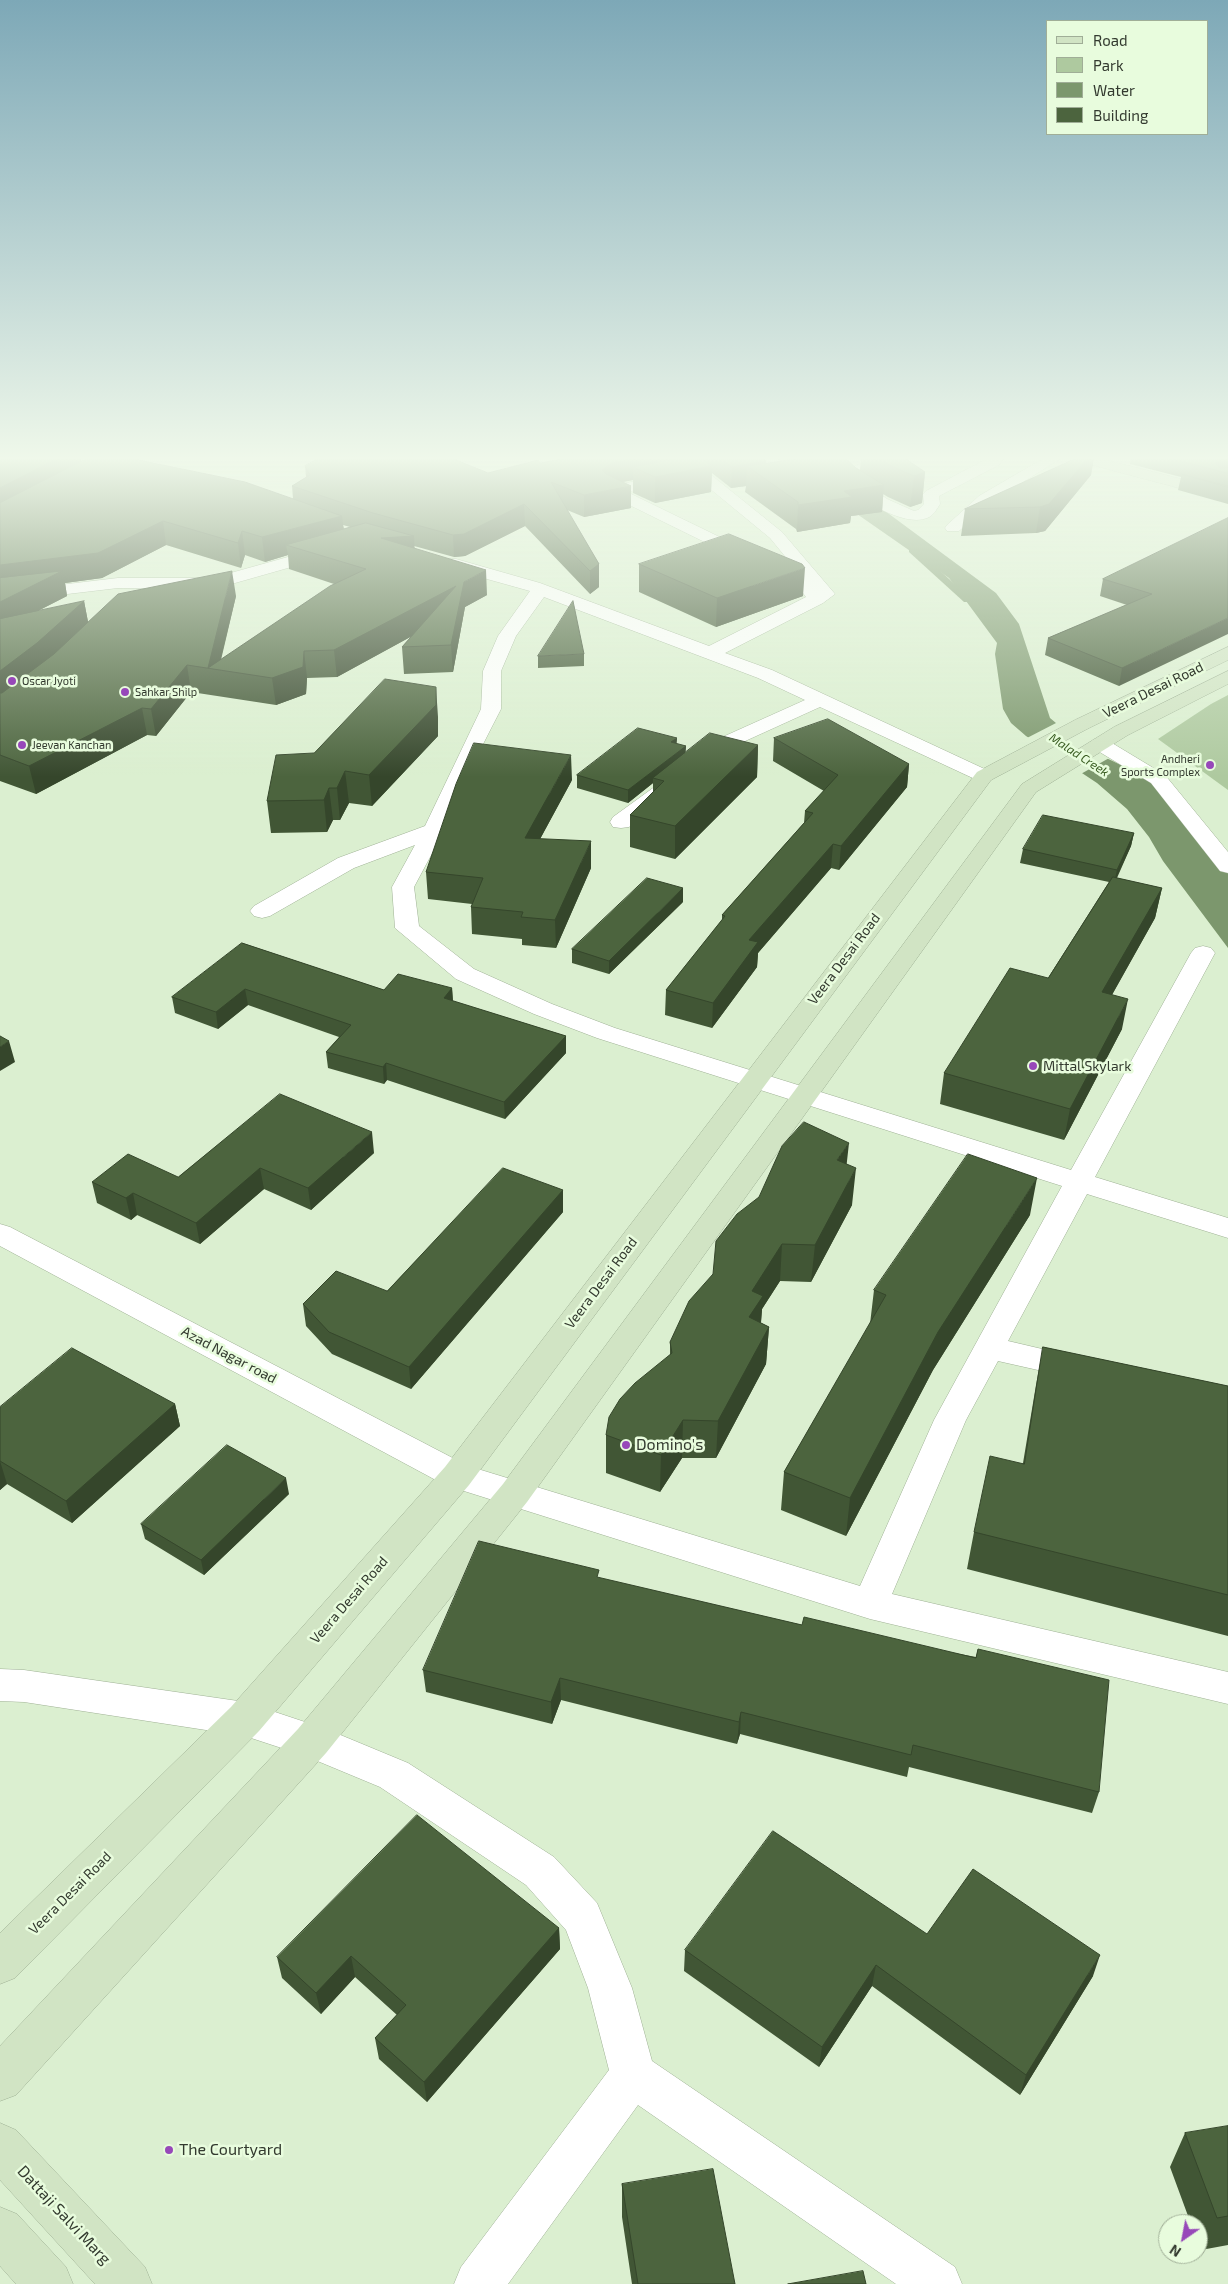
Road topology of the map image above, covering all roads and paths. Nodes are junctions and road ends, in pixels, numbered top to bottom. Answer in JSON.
{"nodes":[{"id":1,"x":282,"y":564,"type":"edge"},
{"id":2,"x":451,"y":564,"type":"edge"},
{"id":3,"x":762,"y":564,"type":"edge"},
{"id":4,"x":800,"y":564,"type":"edge"},
{"id":5,"x":198,"y":583,"type":"junction"},
{"id":6,"x":540,"y":590,"type":"junction"},
{"id":7,"x":0,"y":597,"type":"edge"},
{"id":8,"x":817,"y":599,"type":"junction"},
{"id":9,"x":135,"y":601,"type":"edge"},
{"id":10,"x":710,"y":653,"type":"junction"},
{"id":11,"x":1228,"y":653,"type":"edge"},
{"id":12,"x":1228,"y":677,"type":"edge"},
{"id":13,"x":818,"y":701,"type":"junction"},
{"id":14,"x":1087,"y":752,"type":"junction"},
{"id":15,"x":984,"y":776,"type":"junction"},
{"id":16,"x":621,"y":822,"type":"dead end"},
{"id":17,"x":434,"y":830,"type":"junction"},
{"id":18,"x":1228,"y":866,"type":"edge"},
{"id":19,"x":262,"y":911,"type":"dead end"},
{"id":20,"x":1203,"y":953,"type":"dead end"},
{"id":21,"x":753,"y":1080,"type":"junction"},
{"id":22,"x":804,"y":1097,"type":"junction"},
{"id":23,"x":1079,"y":1182,"type":"junction"},
{"id":24,"x":1228,"y":1228,"type":"edge"},
{"id":25,"x":0,"y":1234,"type":"edge"},
{"id":26,"x":989,"y":1348,"type":"junction"},
{"id":27,"x":1104,"y":1373,"type":"edge"},
{"id":28,"x":457,"y":1476,"type":"junction"},
{"id":29,"x":515,"y":1493,"type":"junction"},
{"id":30,"x":870,"y":1604,"type":"junction"},
{"id":31,"x":0,"y":1685,"type":"edge"},
{"id":32,"x":1228,"y":1688,"type":"edge"},
{"id":33,"x":245,"y":1720,"type":"junction"},
{"id":34,"x":312,"y":1741,"type":"junction"},
{"id":35,"x":0,"y":1963,"type":"edge"},
{"id":36,"x":633,"y":2075,"type":"junction"},
{"id":37,"x":0,"y":2079,"type":"edge"},
{"id":38,"x":0,"y":2146,"type":"edge"},
{"id":39,"x":0,"y":2231,"type":"edge"},
{"id":40,"x":48,"y":2284,"type":"edge"},
{"id":41,"x":128,"y":2284,"type":"edge"},
{"id":42,"x":478,"y":2284,"type":"edge"},
{"id":43,"x":938,"y":2284,"type":"edge"}],
"edges":[{"from":1,"to":5,"type":"street"},
{"from":2,"to":6,"type":"street"},
{"from":3,"to":8,"type":"street"},
{"from":4,"to":8,"type":"street"},
{"from":5,"to":7,"type":"street"},
{"from":5,"to":9,"type":"street"},
{"from":6,"to":10,"type":"street"},
{"from":6,"to":17,"type":"street"},
{"from":8,"to":10,"type":"street"},
{"from":10,"to":13,"type":"street"},
{"from":11,"to":15,"type":"street","name":"Veera Desai Road"},
{"from":12,"to":14,"type":"street"},
{"from":13,"to":15,"type":"street"},
{"from":13,"to":16,"type":"street"},
{"from":14,"to":18,"type":"street"},
{"from":14,"to":22,"type":"street"},
{"from":15,"to":21,"type":"street","name":"Veera Desai Road"},
{"from":17,"to":19,"type":"street"},
{"from":17,"to":21,"type":"street"},
{"from":20,"to":23,"type":"street"},
{"from":21,"to":22,"type":"street"},
{"from":21,"to":28,"type":"street","name":"Veera Desai Road"},
{"from":22,"to":23,"type":"street"},
{"from":22,"to":29,"type":"street"},
{"from":23,"to":24,"type":"street"},
{"from":23,"to":26,"type":"street"},
{"from":25,"to":28,"type":"street","name":"Azad Nagar road"},
{"from":26,"to":27,"type":"street"},
{"from":26,"to":30,"type":"street"},
{"from":28,"to":29,"type":"street","name":"Azad Nagar road"},
{"from":28,"to":33,"type":"street","name":"Veera Desai Road"},
{"from":29,"to":30,"type":"street","name":"Azad Nagar road"},
{"from":29,"to":34,"type":"street"},
{"from":30,"to":32,"type":"street","name":"Azad Nagar road"},
{"from":31,"to":33,"type":"street"},
{"from":33,"to":34,"type":"street"},
{"from":33,"to":35,"type":"street","name":"Veera Desai Road"},
{"from":34,"to":36,"type":"street"},
{"from":34,"to":37,"type":"street"},
{"from":36,"to":42,"type":"street"},
{"from":36,"to":43,"type":"street"},
{"from":38,"to":41,"type":"street","name":"Dattaji Salvi Marg"},
{"from":39,"to":40,"type":"street"}]}
